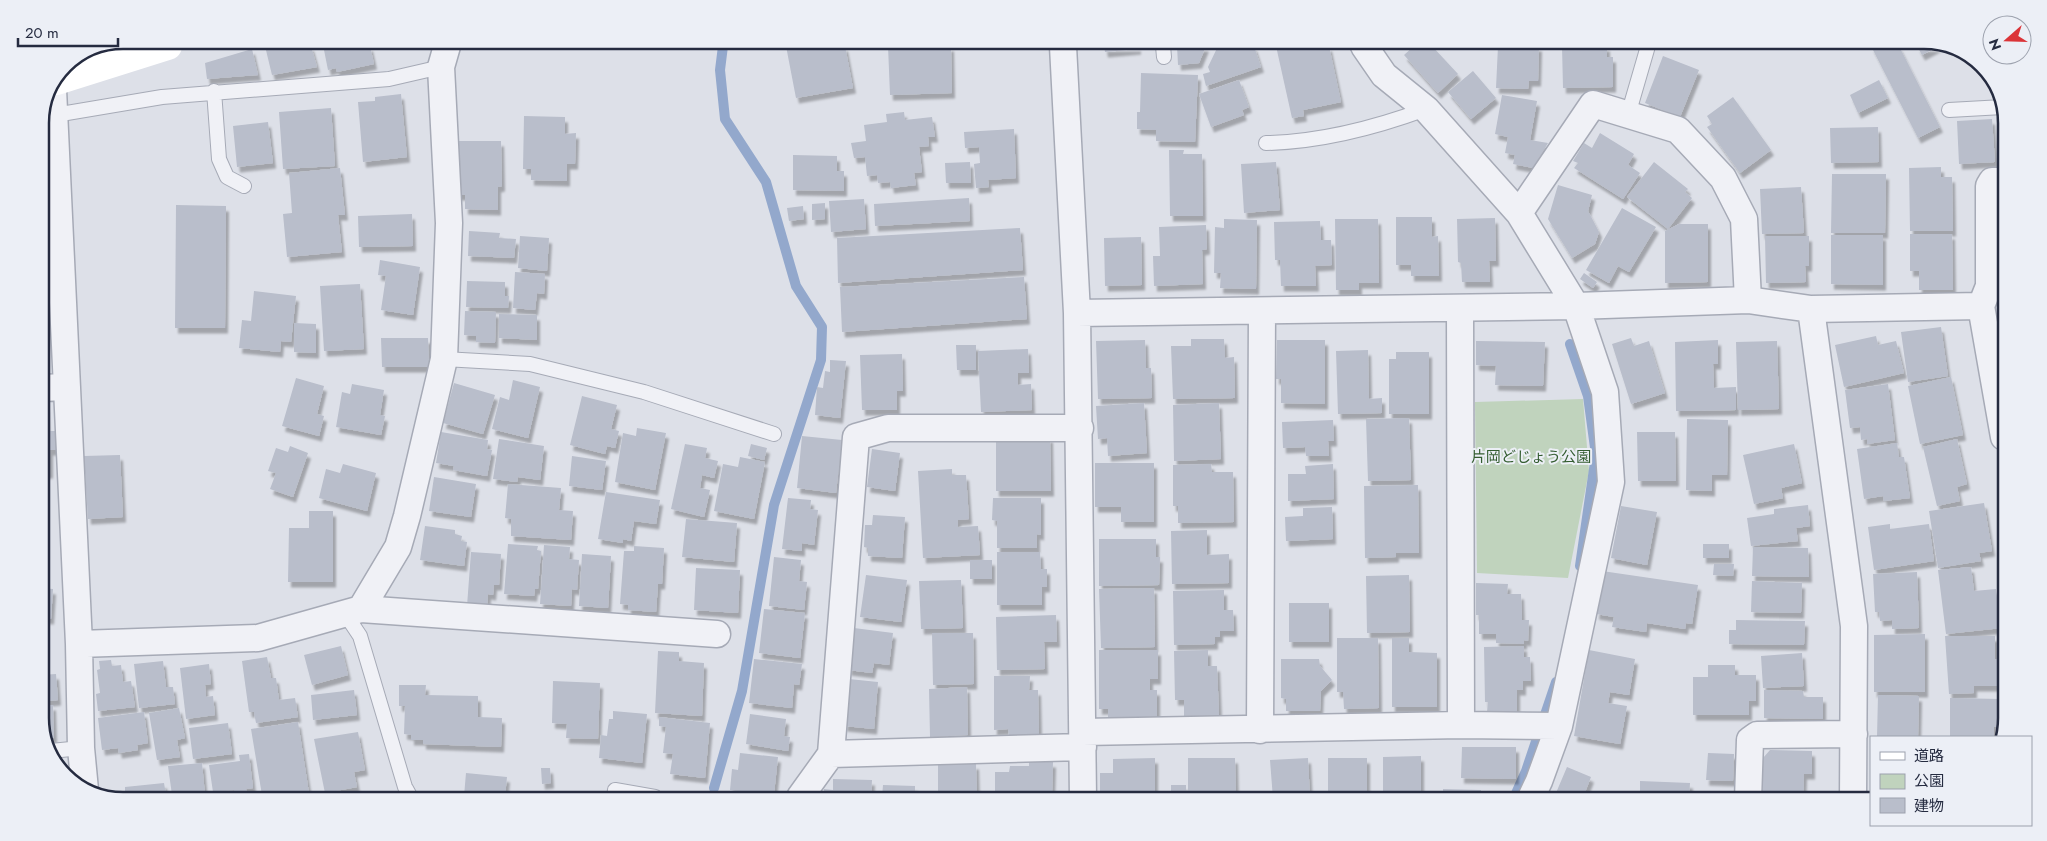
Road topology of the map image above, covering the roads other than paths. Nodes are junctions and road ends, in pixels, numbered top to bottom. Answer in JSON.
{"nodes":[{"id":1,"x":158,"y":49,"type":"edge"},
{"id":2,"x":1064,"y":49,"type":"edge"},
{"id":3,"x":1366,"y":49,"type":"edge"},
{"id":4,"x":1647,"y":49,"type":"edge"},
{"id":5,"x":444,"y":56,"type":"edge"},
{"id":6,"x":64,"y":79,"type":"edge"},
{"id":7,"x":214,"y":91,"type":"junction"},
{"id":8,"x":54,"y":96,"type":"edge"},
{"id":9,"x":1997,"y":107,"type":"edge"},
{"id":10,"x":1426,"y":109,"type":"junction"},
{"id":11,"x":1949,"y":110,"type":"dead end"},
{"id":12,"x":55,"y":115,"type":"junction"},
{"id":13,"x":1628,"y":115,"type":"junction"},
{"id":14,"x":1266,"y":142,"type":"dead end"},
{"id":15,"x":1998,"y":181,"type":"edge"},
{"id":16,"x":244,"y":186,"type":"dead end"},
{"id":17,"x":1519,"y":213,"type":"junction"},
{"id":18,"x":1748,"y":300,"type":"junction"},
{"id":19,"x":1576,"y":306,"type":"junction"},
{"id":20,"x":1981,"y":306,"type":"junction"},
{"id":21,"x":1460,"y":308,"type":"junction"},
{"id":22,"x":1812,"y":309,"type":"junction"},
{"id":23,"x":1262,"y":310,"type":"junction"},
{"id":24,"x":1077,"y":313,"type":"junction"},
{"id":25,"x":444,"y":359,"type":"junction"},
{"id":26,"x":67,"y":387,"type":"junction"},
{"id":27,"x":49,"y":388,"type":"edge"},
{"id":28,"x":1998,"y":404,"type":"edge"},
{"id":29,"x":1080,"y":428,"type":"junction"},
{"id":30,"x":774,"y":434,"type":"dead end"},
{"id":31,"x":353,"y":612,"type":"junction"},
{"id":32,"x":717,"y":634,"type":"dead end"},
{"id":33,"x":79,"y":644,"type":"junction"},
{"id":34,"x":1462,"y":725,"type":"junction"},
{"id":35,"x":1559,"y":726,"type":"junction"},
{"id":36,"x":1260,"y":730,"type":"junction"},
{"id":37,"x":1854,"y":734,"type":"junction"},
{"id":38,"x":1083,"y":740,"type":"junction"},
{"id":39,"x":80,"y":748,"type":"junction"},
{"id":40,"x":57,"y":750,"type":"edge"},
{"id":41,"x":831,"y":754,"type":"junction"},
{"id":42,"x":84,"y":781,"type":"edge"},
{"id":43,"x":408,"y":792,"type":"edge"},
{"id":44,"x":615,"y":792,"type":"edge"},
{"id":45,"x":626,"y":792,"type":"edge"},
{"id":46,"x":804,"y":792,"type":"edge"},
{"id":47,"x":1083,"y":792,"type":"edge"},
{"id":48,"x":1534,"y":792,"type":"edge"},
{"id":49,"x":1748,"y":792,"type":"edge"},
{"id":50,"x":1853,"y":792,"type":"edge"}],
"edges":[{"from":1,"to":6,"type":"main road"},
{"from":2,"to":24,"type":"street"},
{"from":3,"to":10,"type":"street"},
{"from":4,"to":13,"type":"lane"},
{"from":5,"to":7,"type":"lane"},
{"from":5,"to":25,"type":"street"},
{"from":7,"to":12,"type":"lane"},
{"from":7,"to":16,"type":"lane"},
{"from":8,"to":12,"type":"street"},
{"from":9,"to":11,"type":"lane"},
{"from":10,"to":14,"type":"lane"},
{"from":10,"to":17,"type":"street"},
{"from":12,"to":26,"type":"street"},
{"from":13,"to":17,"type":"street"},
{"from":13,"to":18,"type":"street"},
{"from":15,"to":20,"type":"street"},
{"from":17,"to":19,"type":"street"},
{"from":18,"to":19,"type":"street"},
{"from":18,"to":22,"type":"street"},
{"from":19,"to":21,"type":"street"},
{"from":19,"to":35,"type":"street"},
{"from":20,"to":22,"type":"street"},
{"from":20,"to":28,"type":"street"},
{"from":21,"to":23,"type":"street"},
{"from":21,"to":34,"type":"street"},
{"from":22,"to":37,"type":"street"},
{"from":23,"to":24,"type":"street"},
{"from":23,"to":36,"type":"street"},
{"from":24,"to":29,"type":"street"},
{"from":25,"to":30,"type":"lane"},
{"from":25,"to":31,"type":"street"},
{"from":26,"to":27,"type":"street"},
{"from":26,"to":33,"type":"street"},
{"from":29,"to":38,"type":"street"},
{"from":29,"to":41,"type":"street"},
{"from":31,"to":32,"type":"street"},
{"from":31,"to":33,"type":"street"},
{"from":31,"to":43,"type":"lane"},
{"from":33,"to":39,"type":"street"},
{"from":34,"to":35,"type":"street"},
{"from":34,"to":36,"type":"street"},
{"from":35,"to":48,"type":"street"},
{"from":36,"to":38,"type":"street"},
{"from":37,"to":49,"type":"street"},
{"from":37,"to":50,"type":"street"},
{"from":38,"to":41,"type":"street"},
{"from":38,"to":47,"type":"street"},
{"from":39,"to":40,"type":"lane"},
{"from":39,"to":42,"type":"street"},
{"from":41,"to":46,"type":"street"},
{"from":44,"to":45,"type":"lane"}]}
